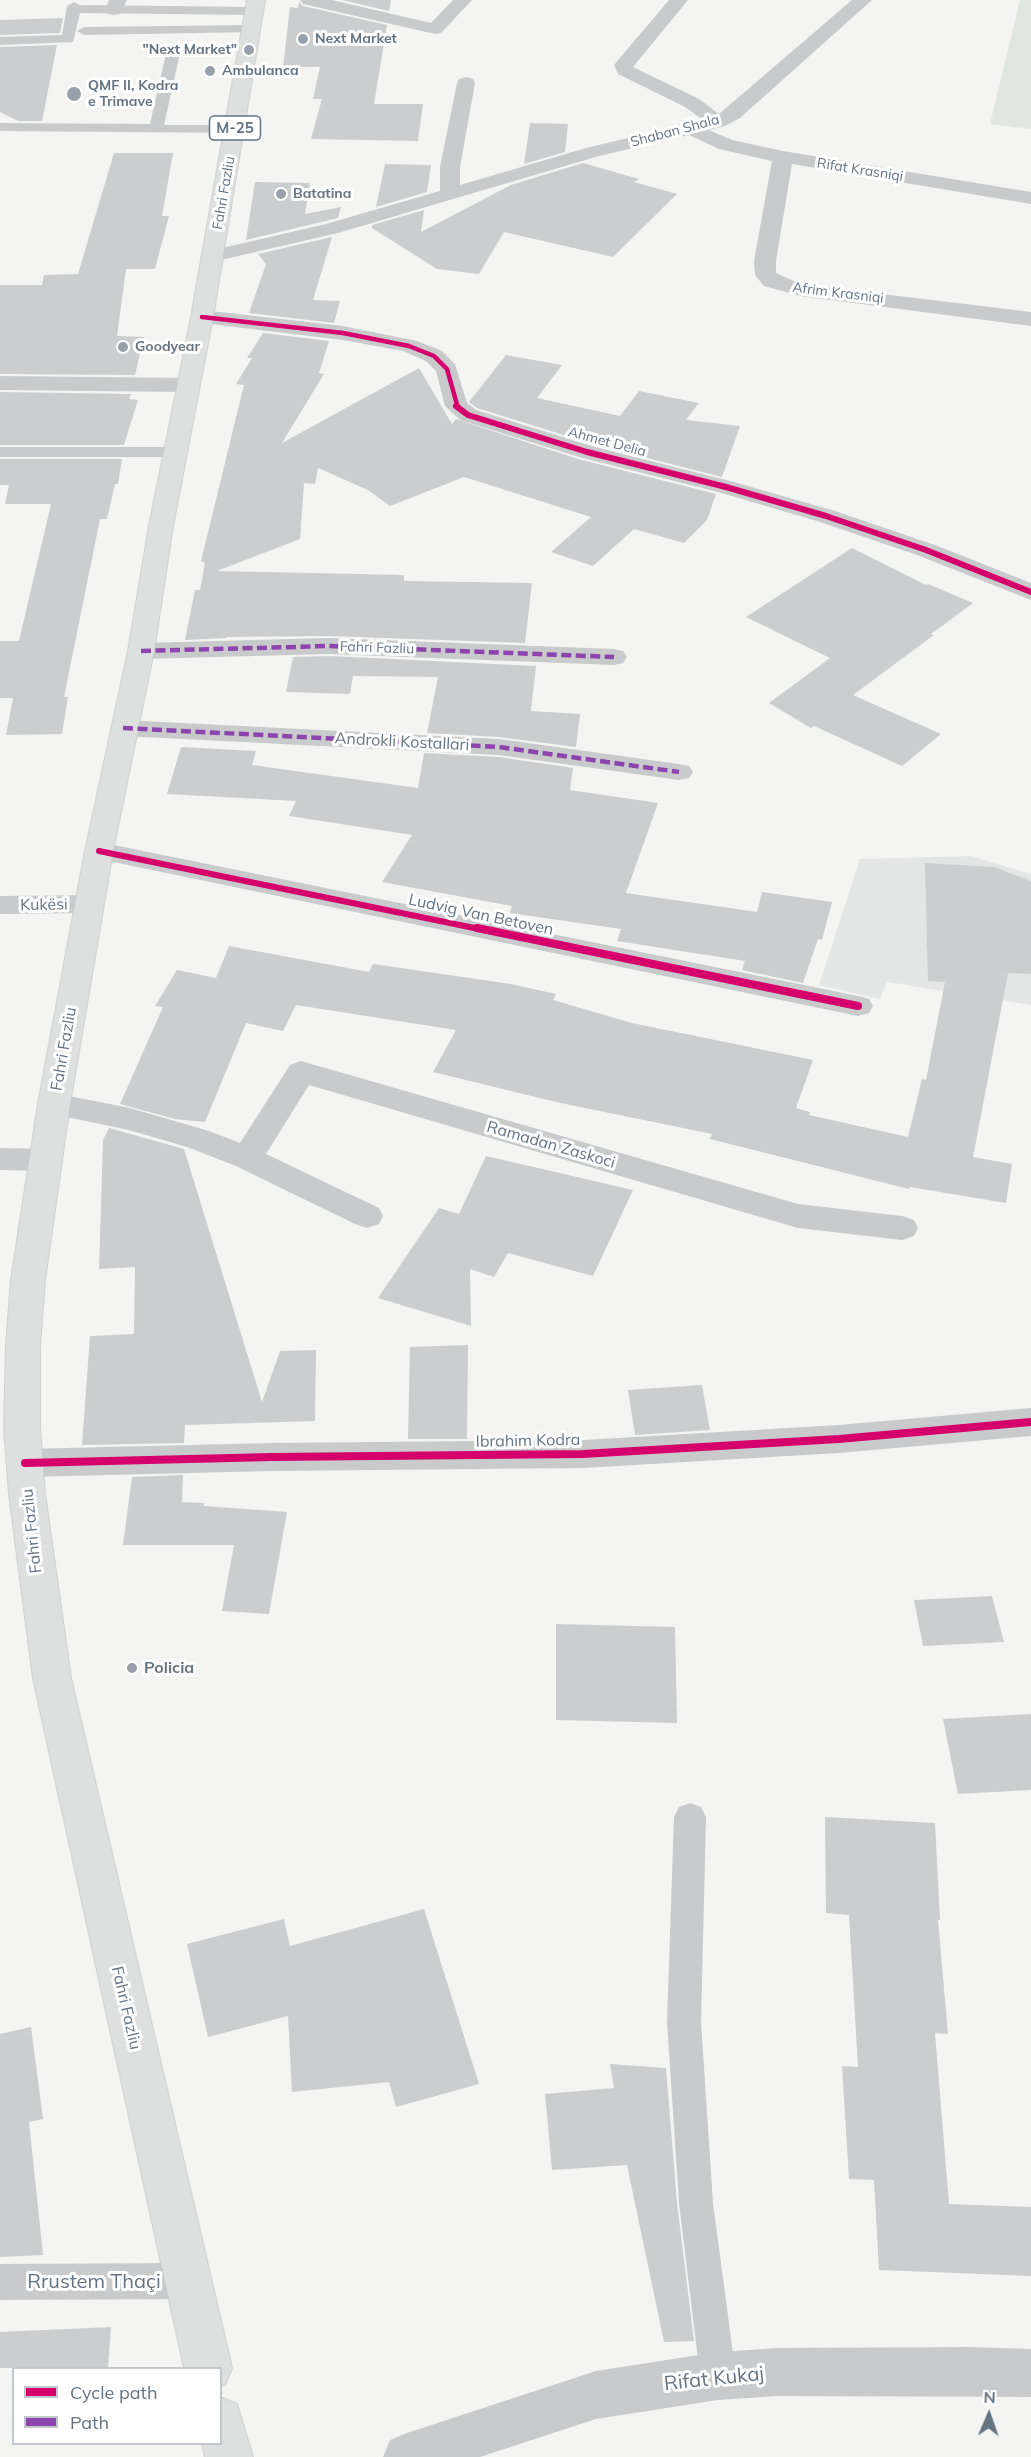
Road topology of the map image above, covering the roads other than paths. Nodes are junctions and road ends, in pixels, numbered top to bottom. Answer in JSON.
{"nodes":[{"id":1,"x":309,"y":0,"type":"edge"},
{"id":2,"x":464,"y":0,"type":"edge"},
{"id":3,"x":679,"y":0,"type":"edge"},
{"id":4,"x":863,"y":0,"type":"edge"},
{"id":5,"x":74,"y":5,"type":"edge"},
{"id":6,"x":116,"y":5,"type":"edge"},
{"id":7,"x":254,"y":13,"type":"edge"},
{"id":8,"x":84,"y":31,"type":"dead end"},
{"id":9,"x":0,"y":40,"type":"edge"},
{"id":10,"x":174,"y":50,"type":"dead end"},
{"id":11,"x":466,"y":83,"type":"dead end"},
{"id":12,"x":718,"y":123,"type":"junction"},
{"id":13,"x":0,"y":127,"type":"edge"},
{"id":14,"x":156,"y":129,"type":"junction"},
{"id":15,"x":692,"y":129,"type":"junction"},
{"id":16,"x":234,"y":130,"type":"junction"},
{"id":17,"x":783,"y":157,"type":"junction"},
{"id":18,"x":450,"y":195,"type":"junction"},
{"id":19,"x":1031,"y":198,"type":"edge"},
{"id":20,"x":212,"y":256,"type":"junction"},
{"id":21,"x":202,"y":317,"type":"junction"},
{"id":22,"x":1031,"y":319,"type":"edge"},
{"id":23,"x":0,"y":383,"type":"edge"},
{"id":24,"x":189,"y":386,"type":"junction"},
{"id":25,"x":0,"y":452,"type":"edge"},
{"id":26,"x":176,"y":452,"type":"junction"},
{"id":27,"x":1031,"y":592,"type":"edge"},
{"id":28,"x":141,"y":651,"type":"junction"},
{"id":29,"x":614,"y":657,"type":"dead end"},
{"id":30,"x":123,"y":728,"type":"junction"},
{"id":31,"x":679,"y":772,"type":"dead end"},
{"id":32,"x":99,"y":851,"type":"junction"},
{"id":33,"x":89,"y":904,"type":"junction"},
{"id":34,"x":0,"y":905,"type":"edge"},
{"id":35,"x":858,"y":1006,"type":"dead end"},
{"id":36,"x":54,"y":1104,"type":"junction"},
{"id":37,"x":247,"y":1158,"type":"junction"},
{"id":38,"x":0,"y":1159,"type":"edge"},
{"id":39,"x":45,"y":1160,"type":"junction"},
{"id":40,"x":367,"y":1216,"type":"dead end"},
{"id":41,"x":902,"y":1228,"type":"dead end"},
{"id":42,"x":1031,"y":1422,"type":"edge"},
{"id":43,"x":25,"y":1463,"type":"junction"},
{"id":44,"x":690,"y":1817,"type":"dead end"},
{"id":45,"x":188,"y":2281,"type":"junction"},
{"id":46,"x":0,"y":2282,"type":"edge"},
{"id":47,"x":208,"y":2367,"type":"edge"},
{"id":48,"x":1031,"y":2373,"type":"edge"},
{"id":49,"x":718,"y":2376,"type":"junction"},
{"id":50,"x":222,"y":2429,"type":"edge"},
{"id":51,"x":229,"y":2457,"type":"edge"},
{"id":52,"x":407,"y":2457,"type":"edge"}],
"edges":[{"from":1,"to":2,"type":"street"},
{"from":3,"to":12,"type":"street"},
{"from":4,"to":12,"type":"street","name":"Shaban Shala"},
{"from":5,"to":6,"type":"lane"},
{"from":5,"to":9,"type":"lane"},
{"from":6,"to":7,"type":"lane"},
{"from":7,"to":8,"type":"lane"},
{"from":7,"to":16,"type":"main road","name":"Fahri Fazliu","number":"M-25"},
{"from":10,"to":14,"type":"lane"},
{"from":11,"to":18,"type":"street"},
{"from":12,"to":15,"type":"street","name":"Shaban Shala"},
{"from":13,"to":14,"type":"lane"},
{"from":14,"to":16,"type":"lane"},
{"from":15,"to":17,"type":"street","name":"Rifat Krasniqi"},
{"from":15,"to":18,"type":"street","name":"Shaban Shala"},
{"from":16,"to":20,"type":"main road","name":"Fahri Fazliu","number":"M-25"},
{"from":17,"to":19,"type":"street","name":"Rifat Krasniqi"},
{"from":17,"to":22,"type":"street","name":"Afrim Krasniqi"},
{"from":18,"to":20,"type":"street","name":"Shaban Shala"},
{"from":20,"to":21,"type":"main road","name":"Fahri Fazliu","number":"M-25"},
{"from":21,"to":24,"type":"main road","name":"Fahri Fazliu","number":"M-25"},
{"from":21,"to":27,"type":"street","name":"Ahmet Delia"},
{"from":23,"to":24,"type":"street"},
{"from":24,"to":26,"type":"main road","name":"Fahri Fazliu","number":"M-25"},
{"from":25,"to":26,"type":"lane"},
{"from":26,"to":28,"type":"main road","name":"Fahri Fazliu","number":"M-25"},
{"from":28,"to":29,"type":"street","name":"Fahri Fazliu"},
{"from":28,"to":30,"type":"main road","name":"Fahri Fazliu","number":"M-25"},
{"from":30,"to":31,"type":"street","name":"Androkli Kostallari"},
{"from":30,"to":32,"type":"main road","name":"Fahri Fazliu","number":"M-25"},
{"from":32,"to":33,"type":"main road","name":"Fahri Fazliu","number":"M-25"},
{"from":32,"to":35,"type":"street","name":"Ludvig Van Betoven"},
{"from":33,"to":34,"type":"street","name":"Kukësi"},
{"from":33,"to":36,"type":"main road","name":"Fahri Fazliu","number":"M-25"},
{"from":36,"to":37,"type":"street"},
{"from":36,"to":39,"type":"main road","name":"Fahri Fazliu","number":"M-25"},
{"from":37,"to":40,"type":"street"},
{"from":37,"to":41,"type":"street","name":"Ramadan Zaskoci"},
{"from":38,"to":39,"type":"street"},
{"from":39,"to":43,"type":"main road","name":"Fahri Fazliu","number":"M-25"},
{"from":42,"to":43,"type":"street","name":"Ibrahim Kodra"},
{"from":43,"to":45,"type":"main road","name":"Fahri Fazliu","number":"M-25"},
{"from":44,"to":49,"type":"lane"},
{"from":45,"to":46,"type":"lane","name":"Rrustem Thaçi"},
{"from":45,"to":47,"type":"main road","name":"Fahri Fazliu","number":"M-25"},
{"from":48,"to":49,"type":"street","name":"Rifat Kukaj"},
{"from":49,"to":52,"type":"street","name":"Rifat Kukaj"},
{"from":50,"to":51,"type":"main road"}]}
